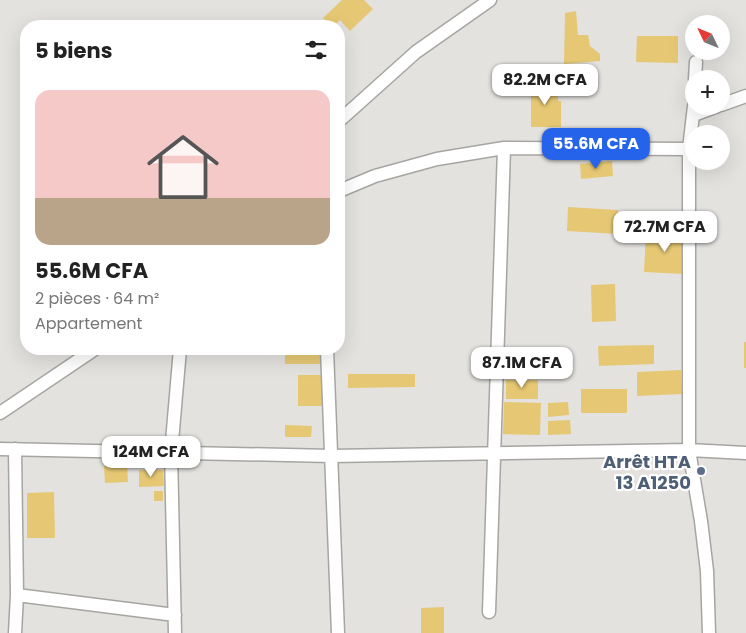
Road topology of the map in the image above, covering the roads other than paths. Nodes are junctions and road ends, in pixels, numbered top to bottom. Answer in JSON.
{"nodes":[{"id":1,"x":490,"y":0,"type":"edge"},
{"id":2,"x":696,"y":62,"type":"dead end"},
{"id":3,"x":696,"y":70,"type":"edge"},
{"id":4,"x":746,"y":96,"type":"edge"},
{"id":5,"x":730,"y":102,"type":"edge"},
{"id":6,"x":345,"y":116,"type":"edge"},
{"id":7,"x":504,"y":148,"type":"junction"},
{"id":8,"x":685,"y":149,"type":"edge"},
{"id":9,"x":689,"y":170,"type":"edge"},
{"id":10,"x":345,"y":188,"type":"edge"},
{"id":11,"x":87,"y":355,"type":"edge"},
{"id":12,"x":179,"y":355,"type":"edge"},
{"id":13,"x":328,"y":355,"type":"edge"},
{"id":14,"x":2,"y":410,"type":"edge"},
{"id":15,"x":0,"y":449,"type":"edge"},
{"id":16,"x":15,"y":449,"type":"junction"},
{"id":17,"x":689,"y":450,"type":"junction"},
{"id":18,"x":171,"y":453,"type":"junction"},
{"id":19,"x":494,"y":453,"type":"junction"},
{"id":20,"x":746,"y":453,"type":"edge"},
{"id":21,"x":332,"y":456,"type":"junction"},
{"id":22,"x":17,"y":595,"type":"junction"},
{"id":23,"x":489,"y":612,"type":"dead end"},
{"id":24,"x":175,"y":615,"type":"junction"},
{"id":25,"x":15,"y":633,"type":"edge"},
{"id":26,"x":176,"y":633,"type":"edge"},
{"id":27,"x":338,"y":633,"type":"edge"},
{"id":28,"x":709,"y":633,"type":"edge"}],
"edges":[{"from":1,"to":6,"type":"street"},
{"from":2,"to":3,"type":"street"},
{"from":4,"to":5,"type":"street"},
{"from":7,"to":8,"type":"street"},
{"from":7,"to":10,"type":"street"},
{"from":7,"to":19,"type":"street"},
{"from":9,"to":17,"type":"street"},
{"from":11,"to":14,"type":"street"},
{"from":12,"to":18,"type":"street"},
{"from":13,"to":21,"type":"street"},
{"from":15,"to":16,"type":"street"},
{"from":16,"to":18,"type":"street"},
{"from":16,"to":22,"type":"street"},
{"from":17,"to":19,"type":"street"},
{"from":17,"to":20,"type":"street"},
{"from":17,"to":28,"type":"street"},
{"from":18,"to":21,"type":"street"},
{"from":18,"to":24,"type":"street"},
{"from":19,"to":21,"type":"street"},
{"from":19,"to":23,"type":"street"},
{"from":21,"to":27,"type":"street"},
{"from":22,"to":24,"type":"street"},
{"from":22,"to":25,"type":"street"},
{"from":24,"to":26,"type":"street"}]}
